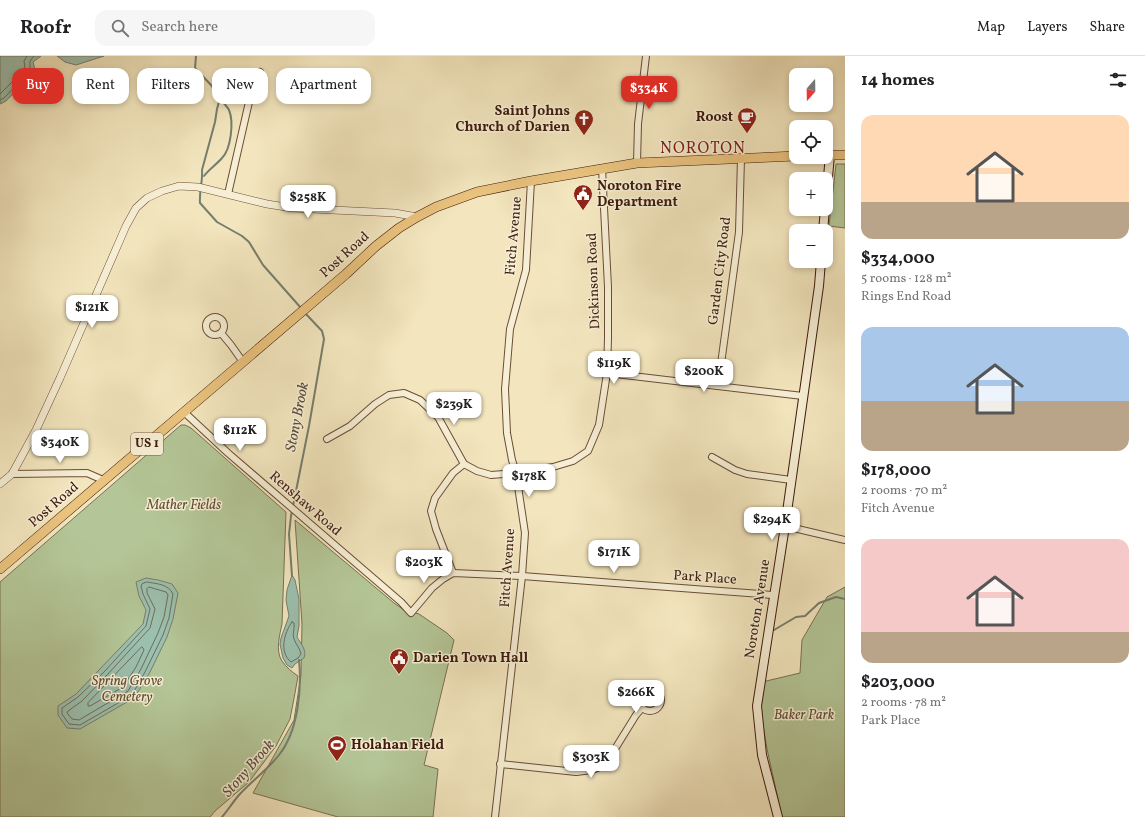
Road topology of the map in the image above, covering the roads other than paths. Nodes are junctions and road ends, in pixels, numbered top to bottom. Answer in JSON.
{"nodes":[{"id":1,"x":646,"y":56,"type":"edge"},
{"id":2,"x":249,"y":104,"type":"edge"},
{"id":3,"x":833,"y":155,"type":"edge"},
{"id":4,"x":845,"y":155,"type":"edge"},
{"id":5,"x":789,"y":156,"type":"edge"},
{"id":6,"x":741,"y":158,"type":"junction"},
{"id":7,"x":637,"y":163,"type":"junction"},
{"id":8,"x":602,"y":168,"type":"junction"},
{"id":9,"x":531,"y":180,"type":"junction"},
{"id":10,"x":228,"y":194,"type":"junction"},
{"id":11,"x":416,"y":217,"type":"junction"},
{"id":12,"x":820,"y":268,"type":"edge"},
{"id":13,"x":221,"y":333,"type":"dead end"},
{"id":14,"x":243,"y":362,"type":"junction"},
{"id":15,"x":606,"y":373,"type":"junction"},
{"id":16,"x":718,"y":386,"type":"junction"},
{"id":17,"x":803,"y":396,"type":"junction"},
{"id":18,"x":184,"y":412,"type":"junction"},
{"id":19,"x":327,"y":439,"type":"dead end"},
{"id":20,"x":712,"y":457,"type":"dead end"},
{"id":21,"x":464,"y":464,"type":"junction"},
{"id":22,"x":516,"y":472,"type":"junction"},
{"id":23,"x":12,"y":474,"type":"junction"},
{"id":24,"x":103,"y":480,"type":"junction"},
{"id":25,"x":791,"y":480,"type":"junction"},
{"id":26,"x":0,"y":484,"type":"edge"},
{"id":27,"x":785,"y":526,"type":"junction"},
{"id":28,"x":845,"y":540,"type":"edge"},
{"id":29,"x":0,"y":569,"type":"edge"},
{"id":30,"x":453,"y":573,"type":"junction"},
{"id":31,"x":522,"y":576,"type":"junction"},
{"id":32,"x":773,"y":595,"type":"junction"},
{"id":33,"x":642,"y":708,"type":"dead end"},
{"id":34,"x":500,"y":764,"type":"junction"},
{"id":35,"x":495,"y":817,"type":"edge"},
{"id":36,"x":778,"y":817,"type":"edge"}],
"edges":[{"from":1,"to":7,"type":"street"},
{"from":2,"to":10,"type":"street"},
{"from":3,"to":4,"type":"main road"},
{"from":5,"to":6,"type":"main road","name":"Post Road","number":"US 1"},
{"from":6,"to":7,"type":"main road","name":"Post Road","number":"US 1"},
{"from":6,"to":16,"type":"street","name":"Garden City Road"},
{"from":7,"to":8,"type":"main road","name":"Post Road","number":"US 1"},
{"from":8,"to":9,"type":"main road","name":"Post Road","number":"US 1"},
{"from":8,"to":15,"type":"street","name":"Dickinson Road"},
{"from":9,"to":11,"type":"main road","name":"Post Road","number":"US 1"},
{"from":9,"to":22,"type":"street","name":"Fitch Avenue"},
{"from":10,"to":11,"type":"street"},
{"from":10,"to":23,"type":"street"},
{"from":11,"to":14,"type":"main road","name":"Post Road","number":"US 1"},
{"from":12,"to":17,"type":"main road","name":"Noroton Avenue"},
{"from":13,"to":14,"type":"street"},
{"from":14,"to":18,"type":"main road","name":"Post Road","number":"US 1"},
{"from":15,"to":16,"type":"street"},
{"from":15,"to":22,"type":"street","name":"Dickinson Road"},
{"from":16,"to":17,"type":"street"},
{"from":17,"to":25,"type":"main road","name":"Noroton Avenue"},
{"from":18,"to":24,"type":"main road","name":"Post Road","number":"US 1"},
{"from":18,"to":30,"type":"street","name":"Renshaw Road"},
{"from":19,"to":21,"type":"street"},
{"from":20,"to":25,"type":"street"},
{"from":21,"to":22,"type":"street","name":"Dickinson Road"},
{"from":21,"to":30,"type":"street"},
{"from":22,"to":31,"type":"street","name":"Fitch Avenue"},
{"from":23,"to":24,"type":"street"},
{"from":23,"to":26,"type":"street"},
{"from":24,"to":29,"type":"main road","name":"Post Road","number":"US 1"},
{"from":25,"to":27,"type":"main road","name":"Noroton Avenue"},
{"from":27,"to":28,"type":"street"},
{"from":27,"to":32,"type":"main road","name":"Noroton Avenue"},
{"from":30,"to":31,"type":"street","name":"Park Place"},
{"from":31,"to":32,"type":"street","name":"Park Place"},
{"from":31,"to":34,"type":"street","name":"Fitch Avenue"},
{"from":32,"to":36,"type":"main road","name":"Noroton Avenue"},
{"from":33,"to":34,"type":"street"},
{"from":34,"to":35,"type":"street","name":"Fitch Avenue"}]}
